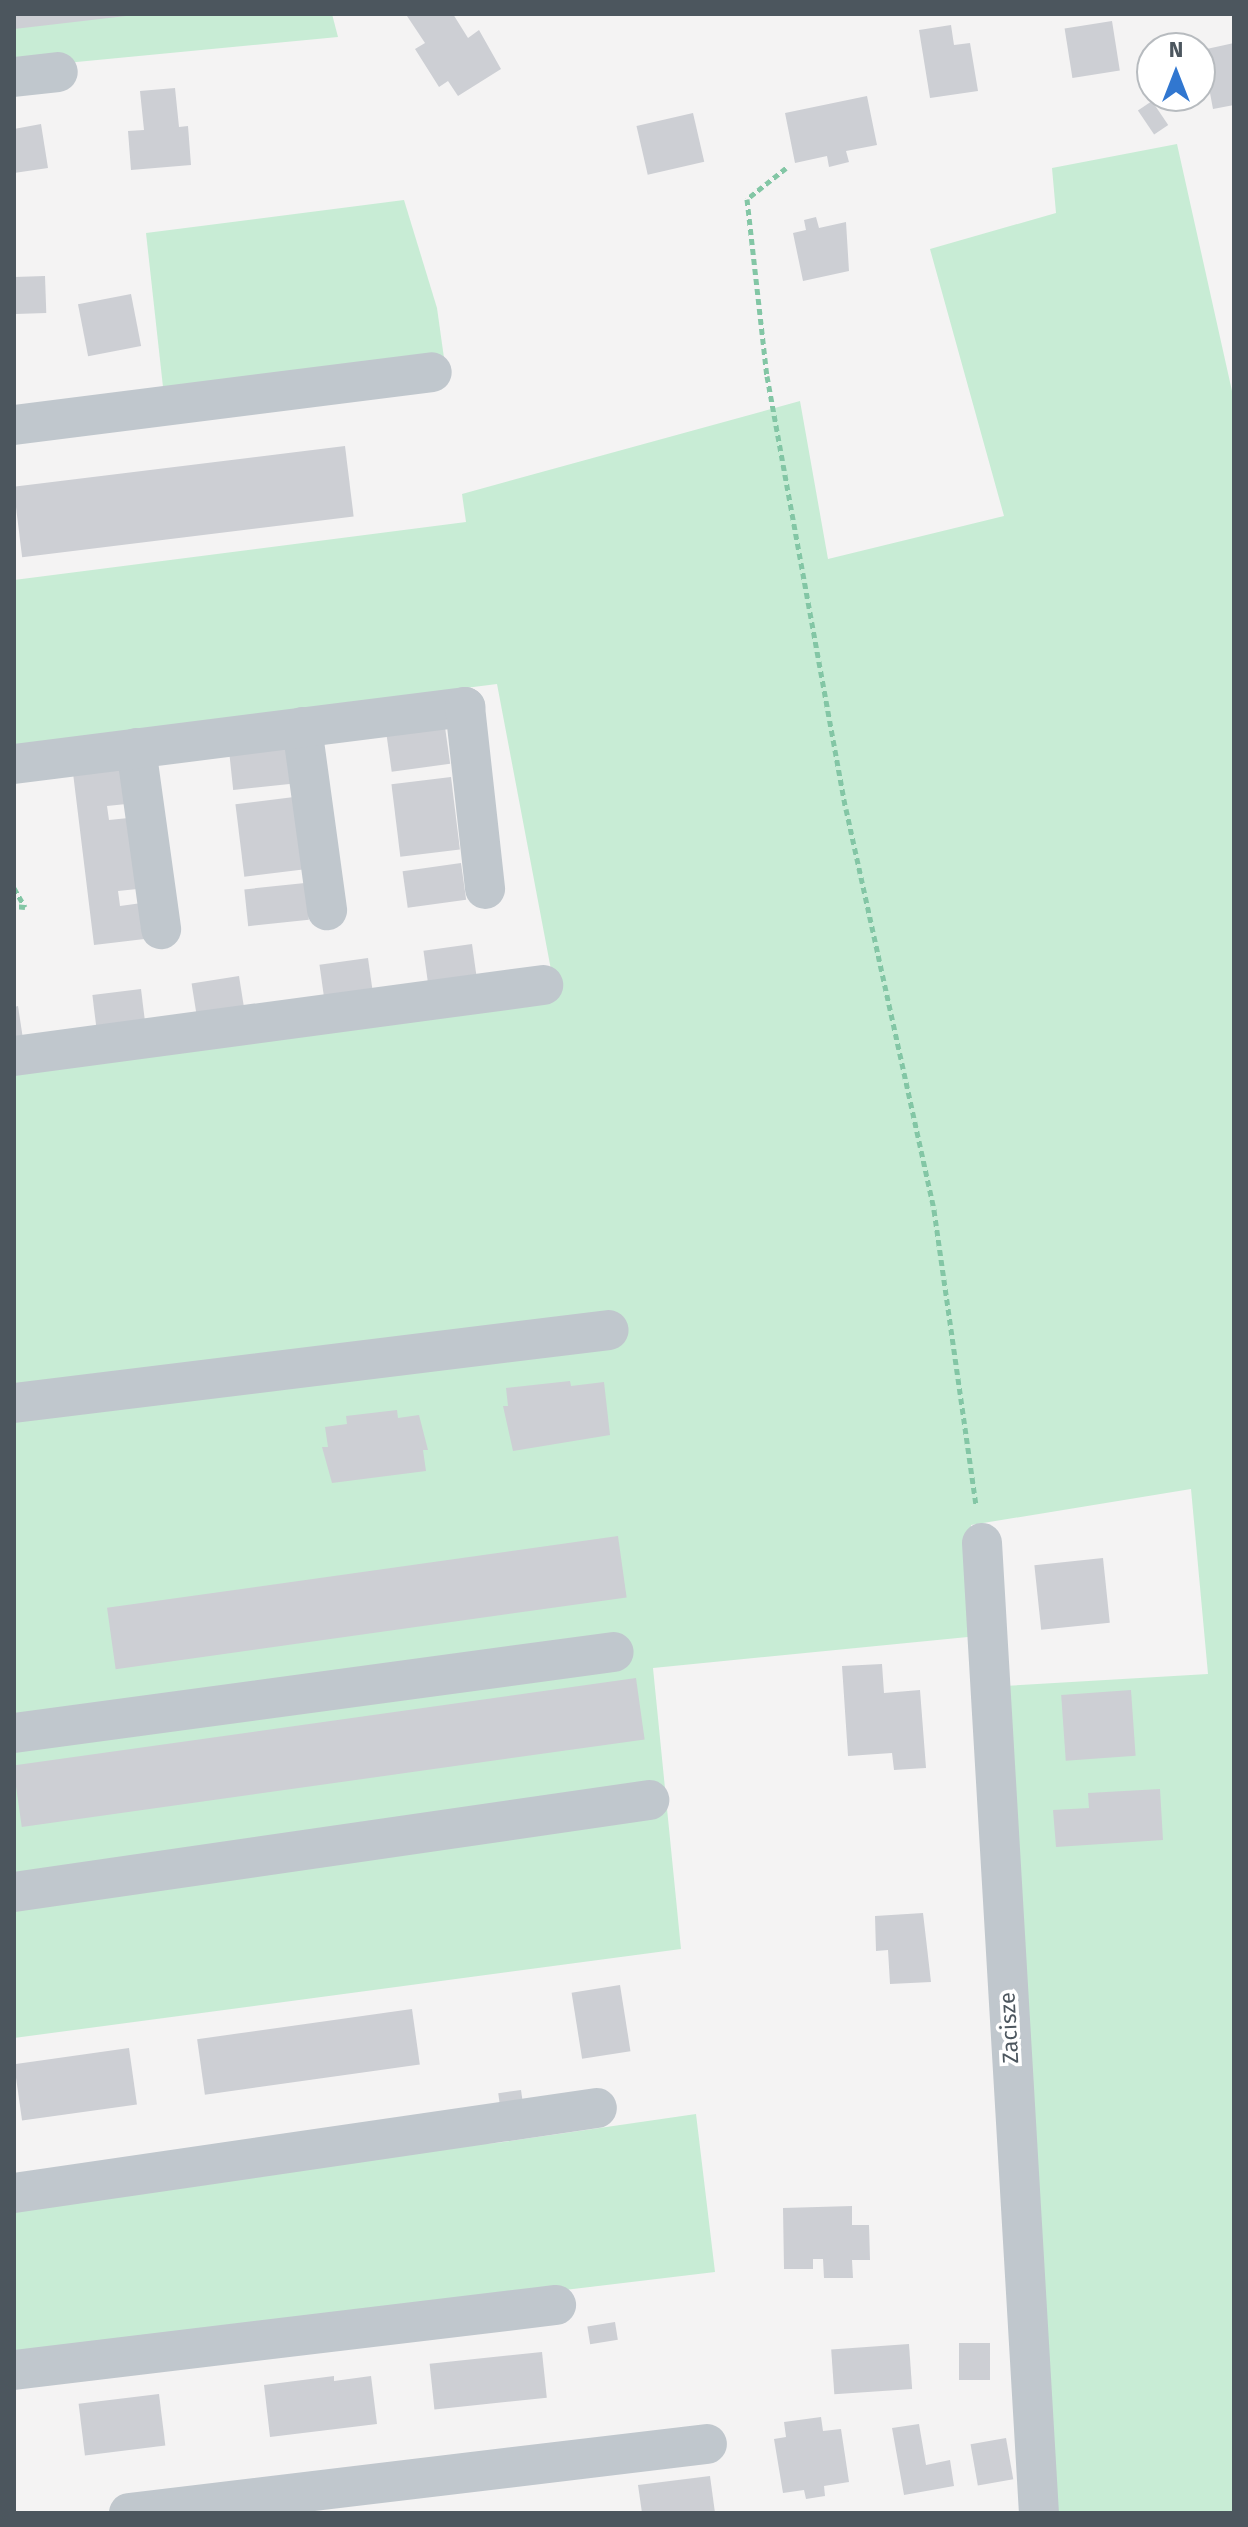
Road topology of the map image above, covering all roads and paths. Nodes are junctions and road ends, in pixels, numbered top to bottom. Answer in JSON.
{"nodes":[{"id":1,"x":58,"y":72,"type":"dead end"},
{"id":2,"x":14,"y":77,"type":"edge"},
{"id":3,"x":786,"y":168,"type":"dead end"},
{"id":4,"x":432,"y":372,"type":"dead end"},
{"id":5,"x":14,"y":425,"type":"edge"},
{"id":6,"x":302,"y":727,"type":"junction"},
{"id":7,"x":136,"y":748,"type":"junction"},
{"id":8,"x":14,"y":764,"type":"edge"},
{"id":9,"x":14,"y":888,"type":"edge"},
{"id":10,"x":485,"y":889,"type":"dead end"},
{"id":11,"x":14,"y":906,"type":"edge"},
{"id":12,"x":327,"y":910,"type":"dead end"},
{"id":13,"x":161,"y":929,"type":"dead end"},
{"id":14,"x":543,"y":985,"type":"dead end"},
{"id":15,"x":14,"y":1056,"type":"edge"},
{"id":16,"x":609,"y":1330,"type":"dead end"},
{"id":17,"x":14,"y":1403,"type":"edge"},
{"id":18,"x":982,"y":1543,"type":"joint"},
{"id":19,"x":614,"y":1652,"type":"dead end"},
{"id":20,"x":14,"y":1733,"type":"edge"},
{"id":21,"x":649,"y":1800,"type":"dead end"},
{"id":22,"x":14,"y":1892,"type":"edge"},
{"id":23,"x":597,"y":2108,"type":"dead end"},
{"id":24,"x":14,"y":2193,"type":"edge"},
{"id":25,"x":556,"y":2305,"type":"dead end"},
{"id":26,"x":14,"y":2370,"type":"edge"},
{"id":27,"x":707,"y":2444,"type":"dead end"},
{"id":28,"x":129,"y":2513,"type":"edge"},
{"id":29,"x":1039,"y":2513,"type":"edge"}],
"edges":[{"from":1,"to":2,"type":"street"},
{"from":3,"to":18,"type":"path"},
{"from":4,"to":5,"type":"street"},
{"from":6,"to":7,"type":"street"},
{"from":6,"to":10,"type":"street"},
{"from":6,"to":12,"type":"street"},
{"from":7,"to":8,"type":"street"},
{"from":7,"to":13,"type":"street"},
{"from":9,"to":11,"type":"path"},
{"from":14,"to":15,"type":"street"},
{"from":16,"to":17,"type":"street"},
{"from":18,"to":29,"type":"street","name":"Zacisze"},
{"from":19,"to":20,"type":"street"},
{"from":21,"to":22,"type":"street"},
{"from":23,"to":24,"type":"street"},
{"from":25,"to":26,"type":"street"},
{"from":27,"to":28,"type":"street"}]}
